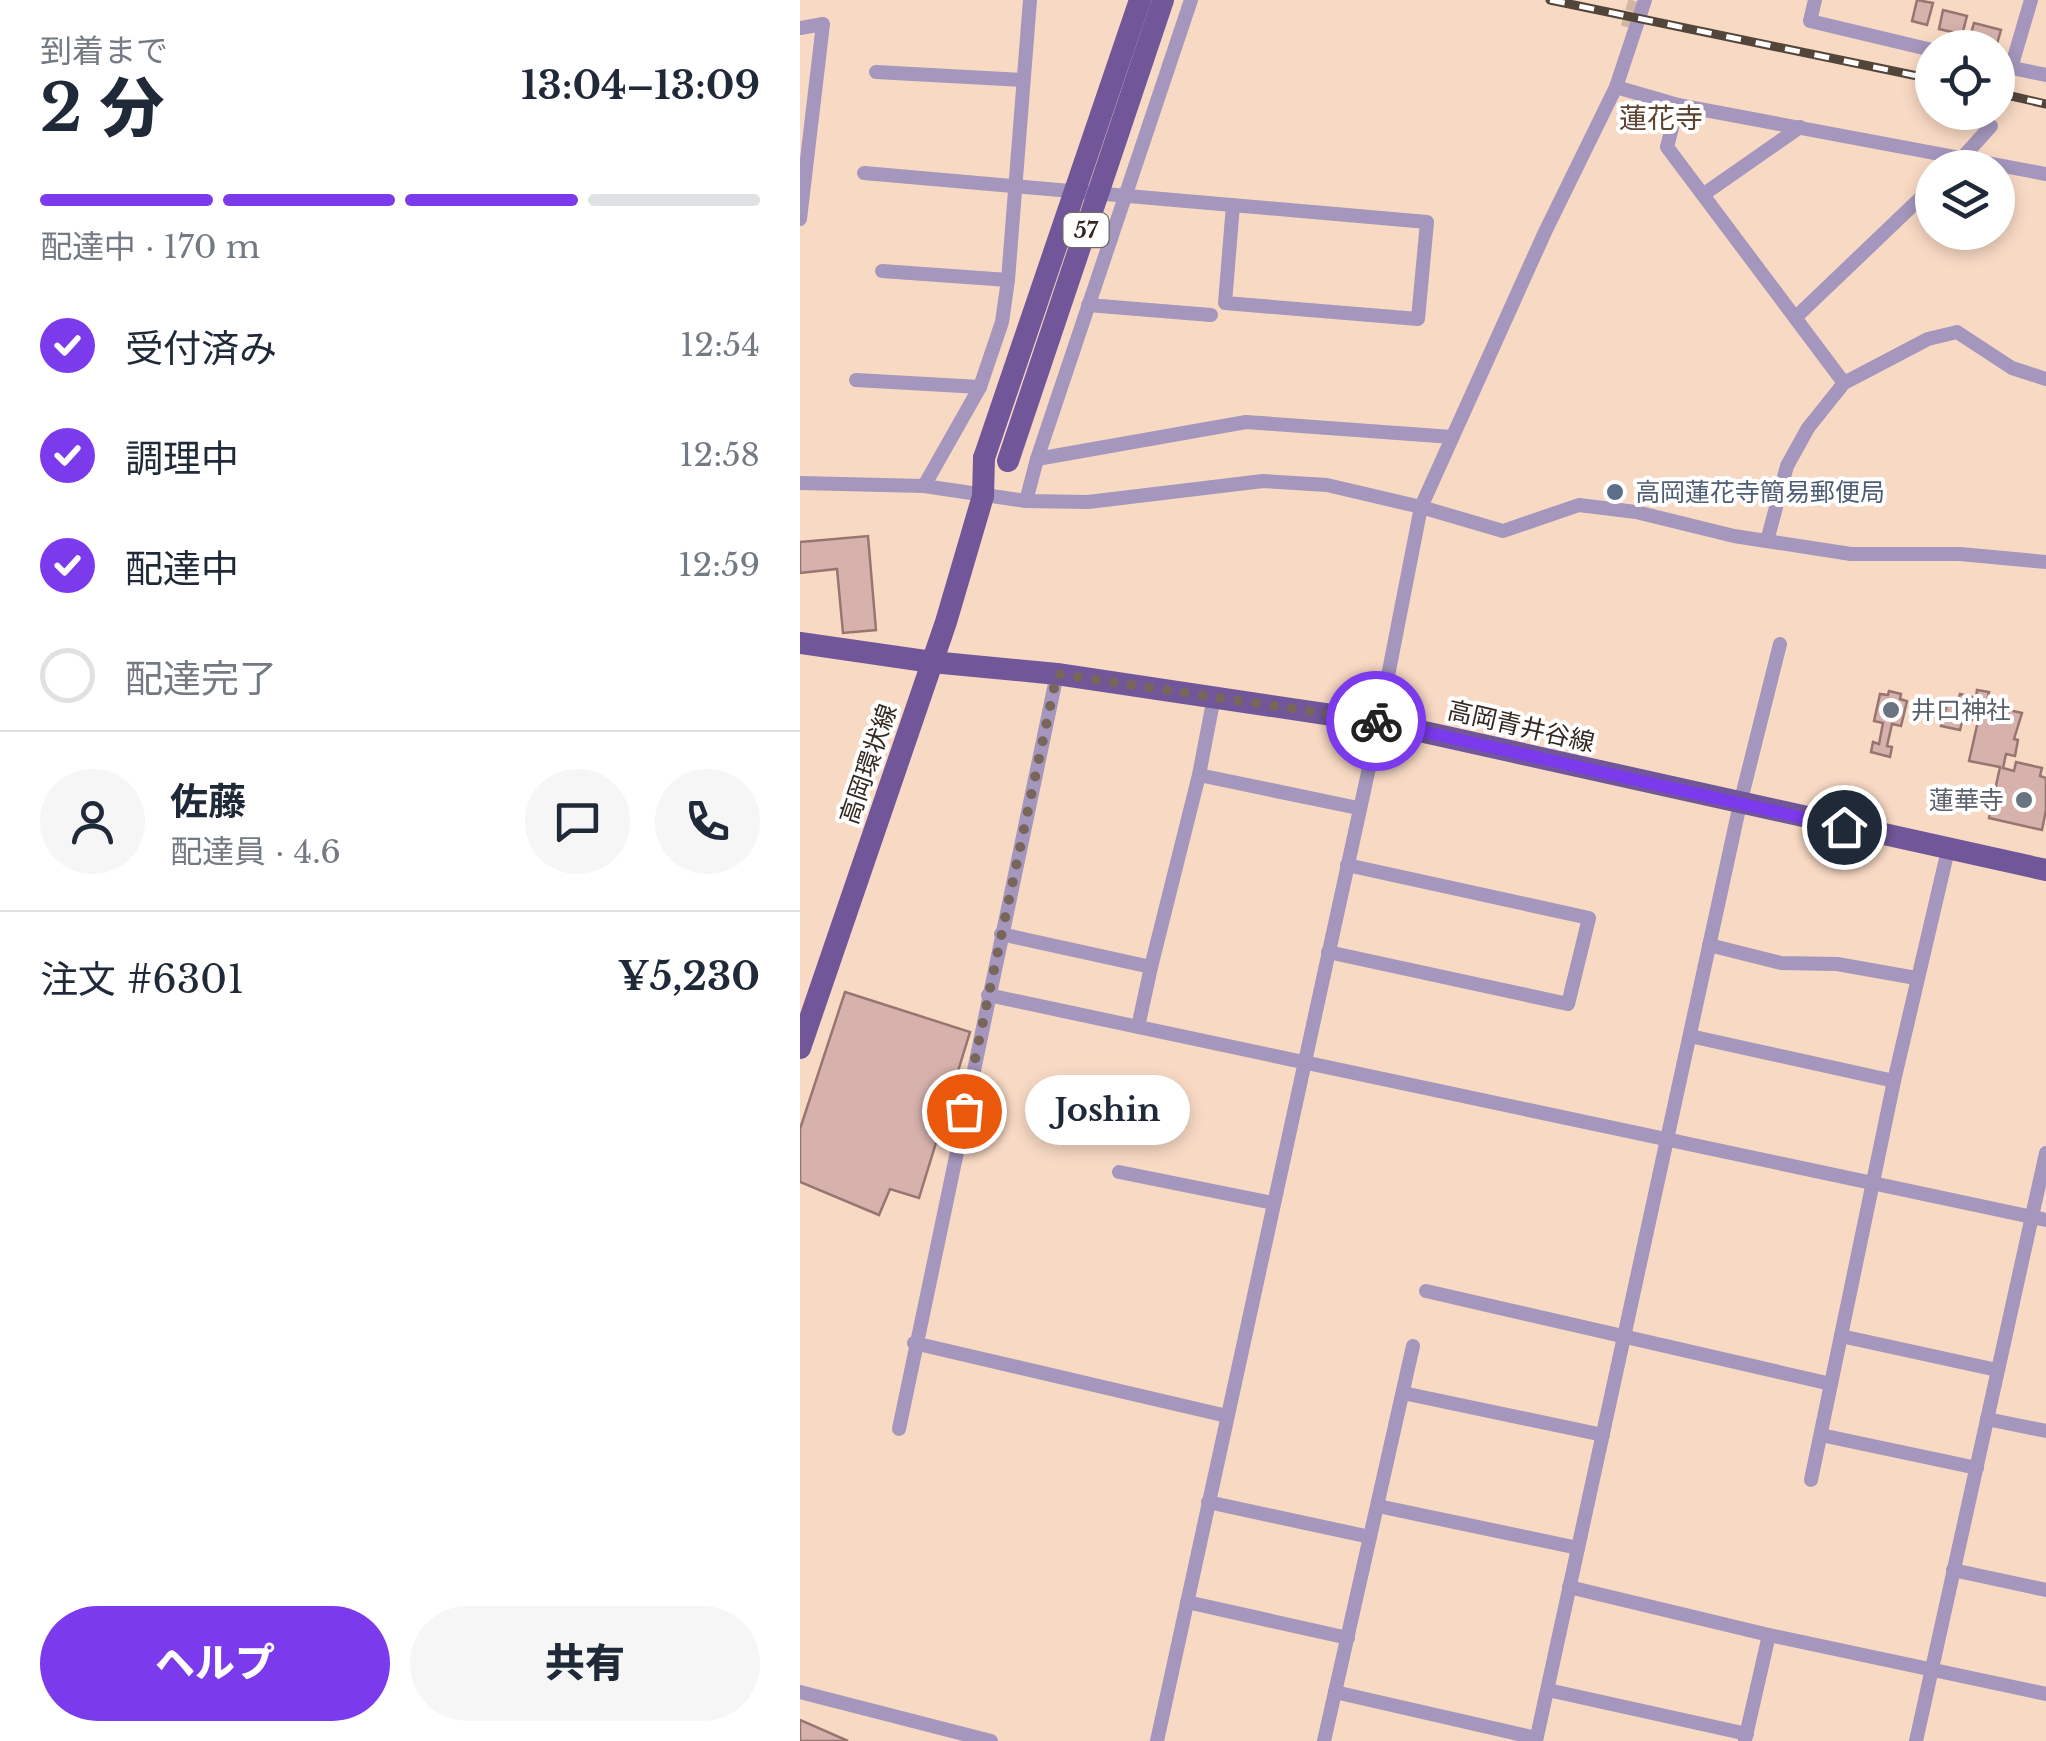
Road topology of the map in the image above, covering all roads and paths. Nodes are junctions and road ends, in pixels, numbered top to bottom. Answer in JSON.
{"nodes":[{"id":1,"x":1030,"y":0,"type":"edge"},
{"id":2,"x":1140,"y":0,"type":"edge"},
{"id":3,"x":1164,"y":0,"type":"edge"},
{"id":4,"x":1191,"y":0,"type":"edge"},
{"id":5,"x":1645,"y":0,"type":"edge"},
{"id":6,"x":1816,"y":0,"type":"edge"},
{"id":7,"x":2030,"y":0,"type":"edge"},
{"id":8,"x":800,"y":28,"type":"edge"},
{"id":9,"x":2015,"y":39,"type":"edge"},
{"id":10,"x":1915,"y":46,"type":"edge"},
{"id":11,"x":2015,"y":69,"type":"edge"},
{"id":12,"x":876,"y":72,"type":"dead end"},
{"id":13,"x":2046,"y":75,"type":"edge"},
{"id":14,"x":1022,"y":80,"type":"junction"},
{"id":15,"x":1616,"y":87,"type":"junction"},
{"id":16,"x":1678,"y":105,"type":"junction"},
{"id":17,"x":1800,"y":128,"type":"junction"},
{"id":18,"x":1988,"y":130,"type":"edge"},
{"id":19,"x":1969,"y":150,"type":"edge"},
{"id":20,"x":1915,"y":153,"type":"edge"},
{"id":21,"x":2015,"y":170,"type":"edge"},
{"id":22,"x":864,"y":173,"type":"dead end"},
{"id":23,"x":2046,"y":174,"type":"edge"},
{"id":24,"x":1014,"y":186,"type":"junction"},
{"id":25,"x":1704,"y":194,"type":"junction"},
{"id":26,"x":1124,"y":195,"type":"junction"},
{"id":27,"x":1915,"y":203,"type":"edge"},
{"id":28,"x":1233,"y":204,"type":"junction"},
{"id":29,"x":800,"y":218,"type":"edge"},
{"id":30,"x":882,"y":271,"type":"dead end"},
{"id":31,"x":1008,"y":280,"type":"junction"},
{"id":32,"x":1088,"y":305,"type":"junction"},
{"id":33,"x":1212,"y":315,"type":"dead end"},
{"id":34,"x":1796,"y":316,"type":"junction"},
{"id":35,"x":2046,"y":379,"type":"edge"},
{"id":36,"x":856,"y":380,"type":"dead end"},
{"id":37,"x":1844,"y":383,"type":"junction"},
{"id":38,"x":980,"y":387,"type":"junction"},
{"id":39,"x":1452,"y":437,"type":"junction"},
{"id":40,"x":1037,"y":458,"type":"junction"},
{"id":41,"x":996,"y":459,"type":"junction"},
{"id":42,"x":800,"y":483,"type":"edge"},
{"id":43,"x":924,"y":486,"type":"junction"},
{"id":44,"x":983,"y":496,"type":"junction"},
{"id":45,"x":1026,"y":501,"type":"junction"},
{"id":46,"x":1421,"y":506,"type":"junction"},
{"id":47,"x":1767,"y":541,"type":"junction"},
{"id":48,"x":2046,"y":562,"type":"edge"},
{"id":49,"x":800,"y":642,"type":"edge"},
{"id":50,"x":1780,"y":644,"type":"dead end"},
{"id":51,"x":932,"y":662,"type":"junction"},
{"id":52,"x":1057,"y":674,"type":"junction"},
{"id":53,"x":1214,"y":697,"type":"junction"},
{"id":54,"x":1379,"y":722,"type":"junction"},
{"id":55,"x":1199,"y":776,"type":"junction"},
{"id":56,"x":1740,"y":804,"type":"junction"},
{"id":57,"x":1358,"y":808,"type":"junction"},
{"id":58,"x":1948,"y":850,"type":"junction"},
{"id":59,"x":1346,"y":866,"type":"junction"},
{"id":60,"x":2046,"y":870,"type":"edge"},
{"id":61,"x":1001,"y":934,"type":"junction"},
{"id":62,"x":1709,"y":945,"type":"junction"},
{"id":63,"x":1328,"y":952,"type":"junction"},
{"id":64,"x":1151,"y":967,"type":"junction"},
{"id":65,"x":1916,"y":978,"type":"junction"},
{"id":66,"x":988,"y":995,"type":"junction"},
{"id":67,"x":1138,"y":1027,"type":"junction"},
{"id":68,"x":1690,"y":1036,"type":"junction"},
{"id":69,"x":800,"y":1048,"type":"edge"},
{"id":70,"x":1303,"y":1063,"type":"junction"},
{"id":71,"x":1894,"y":1081,"type":"junction"},
{"id":72,"x":1666,"y":1140,"type":"junction"},
{"id":73,"x":2046,"y":1153,"type":"edge"},
{"id":74,"x":1119,"y":1172,"type":"dead end"},
{"id":75,"x":1874,"y":1183,"type":"junction"},
{"id":76,"x":1273,"y":1204,"type":"junction"},
{"id":77,"x":2039,"y":1218,"type":"edge"},
{"id":78,"x":1426,"y":1291,"type":"dead end"},
{"id":79,"x":1625,"y":1335,"type":"junction"},
{"id":80,"x":1841,"y":1336,"type":"junction"},
{"id":81,"x":914,"y":1344,"type":"junction"},
{"id":82,"x":1414,"y":1346,"type":"dead end"},
{"id":83,"x":1997,"y":1370,"type":"junction"},
{"id":84,"x":1831,"y":1384,"type":"junction"},
{"id":85,"x":1403,"y":1393,"type":"junction"},
{"id":86,"x":1226,"y":1416,"type":"junction"},
{"id":87,"x":1987,"y":1419,"type":"junction"},
{"id":88,"x":898,"y":1429,"type":"dead end"},
{"id":89,"x":2046,"y":1431,"type":"edge"},
{"id":90,"x":1821,"y":1435,"type":"junction"},
{"id":91,"x":1603,"y":1436,"type":"junction"},
{"id":92,"x":1977,"y":1468,"type":"junction"},
{"id":93,"x":1811,"y":1480,"type":"dead end"},
{"id":94,"x":1208,"y":1502,"type":"junction"},
{"id":95,"x":1378,"y":1506,"type":"junction"},
{"id":96,"x":1370,"y":1538,"type":"junction"},
{"id":97,"x":1578,"y":1548,"type":"junction"},
{"id":98,"x":1953,"y":1570,"type":"junction"},
{"id":99,"x":1569,"y":1587,"type":"junction"},
{"id":100,"x":2046,"y":1590,"type":"edge"},
{"id":101,"x":1187,"y":1602,"type":"junction"},
{"id":102,"x":1769,"y":1635,"type":"junction"},
{"id":103,"x":1348,"y":1638,"type":"junction"},
{"id":104,"x":1932,"y":1671,"type":"junction"},
{"id":105,"x":1548,"y":1690,"type":"junction"},
{"id":106,"x":800,"y":1692,"type":"edge"},
{"id":107,"x":1336,"y":1692,"type":"junction"},
{"id":108,"x":2046,"y":1694,"type":"edge"},
{"id":109,"x":1746,"y":1738,"type":"edge"},
{"id":110,"x":1536,"y":1740,"type":"edge"},
{"id":111,"x":992,"y":1741,"type":"edge"},
{"id":112,"x":1157,"y":1741,"type":"edge"},
{"id":113,"x":1324,"y":1741,"type":"edge"},
{"id":114,"x":1916,"y":1741,"type":"edge"}],
"edges":[{"from":1,"to":14,"type":"street"},
{"from":2,"to":41,"type":"main road","name":"高岡環状線","number":"57","bridge":true},
{"from":3,"to":41,"type":"main road","name":"高岡環状線","number":"57","bridge":true},
{"from":4,"to":26,"type":"street"},
{"from":5,"to":15,"type":"street"},
{"from":6,"to":10,"type":"street"},
{"from":7,"to":9,"type":"street"},
{"from":8,"to":29,"type":"street"},
{"from":11,"to":13,"type":"street"},
{"from":12,"to":14,"type":"street"},
{"from":14,"to":24,"type":"street"},
{"from":15,"to":16,"type":"street"},
{"from":15,"to":39,"type":"street"},
{"from":16,"to":17,"type":"street"},
{"from":16,"to":25,"type":"street"},
{"from":17,"to":20,"type":"street"},
{"from":17,"to":25,"type":"street"},
{"from":18,"to":19,"type":"street"},
{"from":21,"to":23,"type":"street"},
{"from":22,"to":24,"type":"street"},
{"from":24,"to":26,"type":"street"},
{"from":24,"to":31,"type":"street"},
{"from":25,"to":34,"type":"street"},
{"from":26,"to":28,"type":"street"},
{"from":26,"to":32,"type":"street"},
{"from":27,"to":34,"type":"street"},
{"from":28,"to":28,"type":"street"},
{"from":30,"to":31,"type":"street"},
{"from":31,"to":38,"type":"street"},
{"from":32,"to":33,"type":"street"},
{"from":32,"to":40,"type":"street"},
{"from":34,"to":37,"type":"street"},
{"from":35,"to":37,"type":"street"},
{"from":36,"to":38,"type":"street"},
{"from":37,"to":47,"type":"street"},
{"from":38,"to":43,"type":"street"},
{"from":39,"to":40,"type":"street"},
{"from":39,"to":46,"type":"street"},
{"from":40,"to":45,"type":"street"},
{"from":41,"to":44,"type":"main road","name":"高岡環状線","number":"57"},
{"from":42,"to":43,"type":"street"},
{"from":43,"to":44,"type":"street"},
{"from":44,"to":45,"type":"street"},
{"from":44,"to":51,"type":"main road","name":"高岡環状線","number":"57"},
{"from":45,"to":46,"type":"street"},
{"from":46,"to":47,"type":"street"},
{"from":46,"to":54,"type":"street"},
{"from":47,"to":48,"type":"street"},
{"from":49,"to":51,"type":"main road","name":"高岡青井谷線"},
{"from":50,"to":56,"type":"street"},
{"from":51,"to":52,"type":"main road","name":"高岡青井谷線"},
{"from":51,"to":69,"type":"main road","name":"高岡環状線","number":"57"},
{"from":52,"to":53,"type":"main road","name":"高岡青井谷線"},
{"from":52,"to":61,"type":"street"},
{"from":53,"to":54,"type":"main road","name":"高岡青井谷線"},
{"from":53,"to":55,"type":"street"},
{"from":54,"to":56,"type":"main road","name":"高岡青井谷線"},
{"from":54,"to":57,"type":"street"},
{"from":55,"to":57,"type":"street"},
{"from":55,"to":64,"type":"street"},
{"from":56,"to":58,"type":"main road","name":"高岡青井谷線"},
{"from":56,"to":62,"type":"street"},
{"from":57,"to":59,"type":"street"},
{"from":58,"to":60,"type":"main road","name":"高岡青井谷線"},
{"from":58,"to":65,"type":"street"},
{"from":59,"to":63,"type":"street"},
{"from":59,"to":63,"type":"street"},
{"from":61,"to":64,"type":"street"},
{"from":61,"to":66,"type":"street"},
{"from":62,"to":65,"type":"street"},
{"from":62,"to":68,"type":"street"},
{"from":63,"to":70,"type":"street"},
{"from":64,"to":67,"type":"street"},
{"from":65,"to":71,"type":"street"},
{"from":66,"to":67,"type":"street"},
{"from":66,"to":81,"type":"street"},
{"from":67,"to":70,"type":"street"},
{"from":68,"to":71,"type":"street"},
{"from":68,"to":72,"type":"street"},
{"from":70,"to":72,"type":"street"},
{"from":70,"to":76,"type":"street"},
{"from":71,"to":75,"type":"street"},
{"from":72,"to":75,"type":"street"},
{"from":72,"to":79,"type":"street"},
{"from":73,"to":77,"type":"street"},
{"from":74,"to":76,"type":"street"},
{"from":75,"to":77,"type":"street"},
{"from":75,"to":80,"type":"street"},
{"from":76,"to":86,"type":"street"},
{"from":77,"to":83,"type":"street"},
{"from":78,"to":79,"type":"street"},
{"from":79,"to":84,"type":"street"},
{"from":79,"to":91,"type":"street"},
{"from":80,"to":83,"type":"street"},
{"from":80,"to":84,"type":"street"},
{"from":81,"to":86,"type":"street"},
{"from":81,"to":88,"type":"street"},
{"from":82,"to":85,"type":"street"},
{"from":83,"to":87,"type":"street"},
{"from":84,"to":90,"type":"street"},
{"from":85,"to":91,"type":"street"},
{"from":85,"to":95,"type":"street"},
{"from":86,"to":94,"type":"street"},
{"from":87,"to":89,"type":"street"},
{"from":87,"to":92,"type":"street"},
{"from":90,"to":92,"type":"street"},
{"from":90,"to":93,"type":"street"},
{"from":91,"to":97,"type":"street"},
{"from":92,"to":98,"type":"street"},
{"from":94,"to":96,"type":"street"},
{"from":94,"to":101,"type":"street"},
{"from":95,"to":96,"type":"street"},
{"from":95,"to":97,"type":"street"},
{"from":96,"to":103,"type":"street"},
{"from":97,"to":99,"type":"street"},
{"from":98,"to":100,"type":"street"},
{"from":98,"to":104,"type":"street"},
{"from":99,"to":102,"type":"street"},
{"from":99,"to":105,"type":"street"},
{"from":101,"to":103,"type":"street"},
{"from":101,"to":112,"type":"street"},
{"from":102,"to":104,"type":"street"},
{"from":102,"to":109,"type":"street"},
{"from":103,"to":107,"type":"street"},
{"from":104,"to":108,"type":"street"},
{"from":104,"to":114,"type":"street"},
{"from":105,"to":109,"type":"street"},
{"from":105,"to":110,"type":"street"},
{"from":106,"to":111,"type":"street"},
{"from":107,"to":110,"type":"street"},
{"from":107,"to":113,"type":"street"}]}
